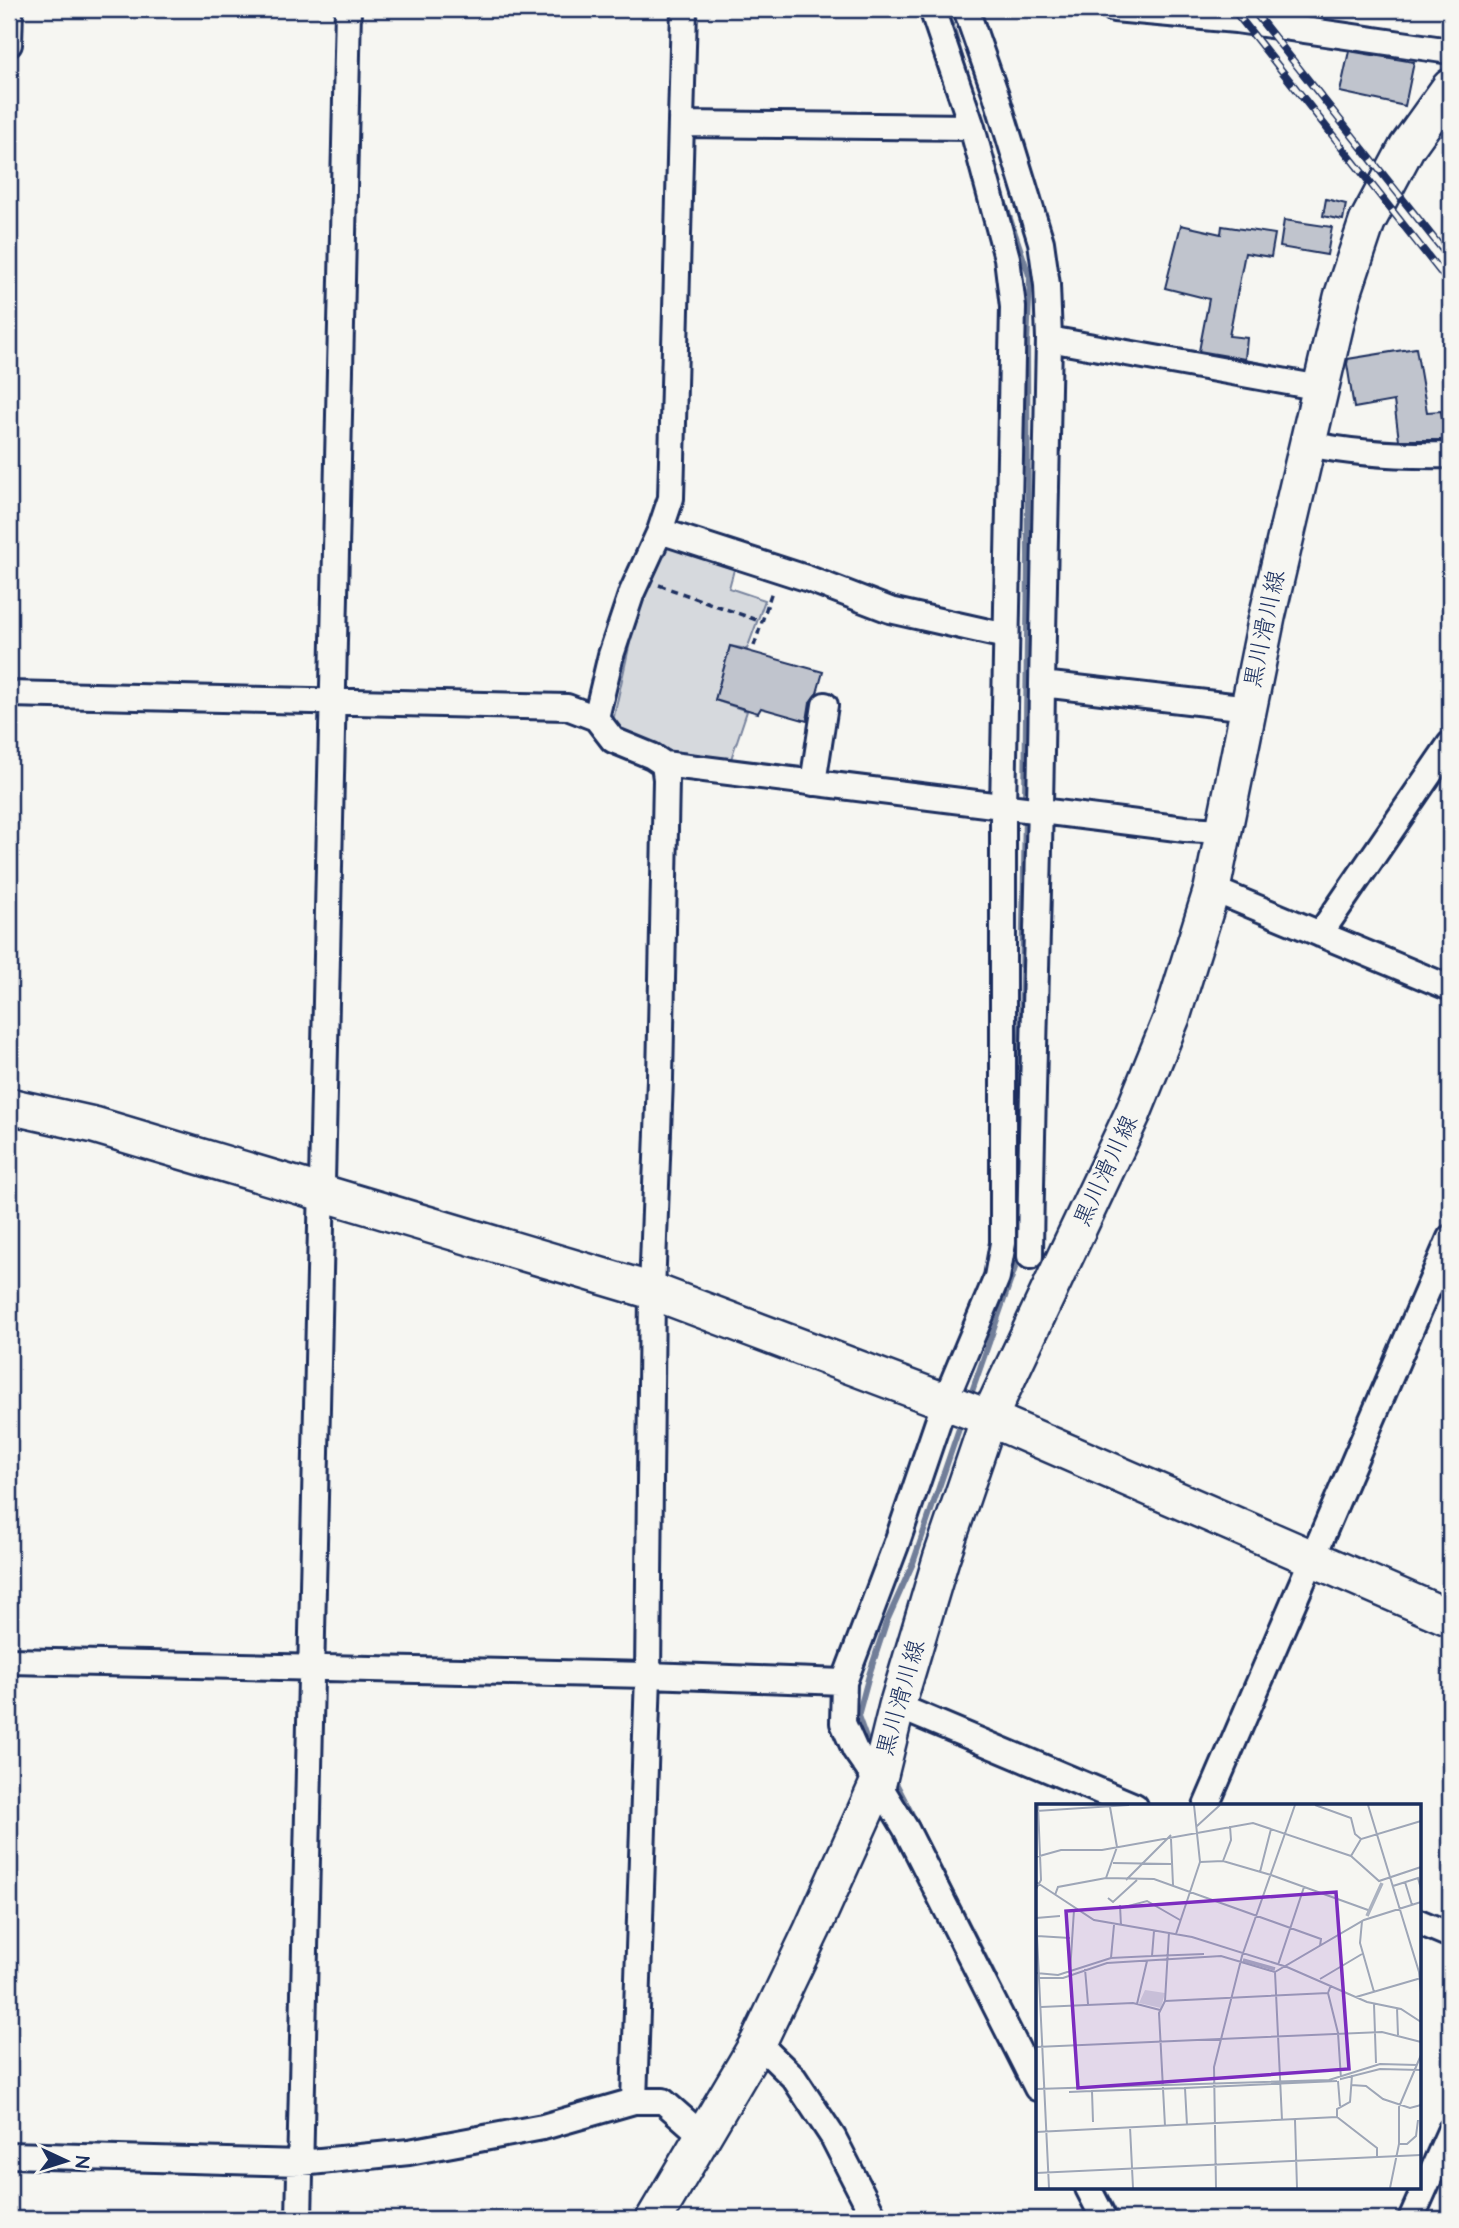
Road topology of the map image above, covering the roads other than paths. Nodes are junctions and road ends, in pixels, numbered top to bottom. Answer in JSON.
{"nodes":[{"id":1,"x":10,"y":9,"type":"edge"},
{"id":2,"x":348,"y":9,"type":"edge"},
{"id":3,"x":684,"y":9,"type":"edge"},
{"id":4,"x":934,"y":9,"type":"edge"},
{"id":5,"x":966,"y":9,"type":"edge"},
{"id":6,"x":1114,"y":9,"type":"edge"},
{"id":7,"x":1237,"y":15,"type":"edge"},
{"id":8,"x":9,"y":32,"type":"edge"},
{"id":9,"x":9,"y":44,"type":"edge"},
{"id":10,"x":1450,"y":51,"type":"edge"},
{"id":11,"x":1450,"y":87,"type":"edge"},
{"id":12,"x":682,"y":124,"type":"junction"},
{"id":13,"x":972,"y":127,"type":"junction"},
{"id":14,"x":1049,"y":340,"type":"junction"},
{"id":15,"x":1321,"y":388,"type":"junction"},
{"id":16,"x":1308,"y":444,"type":"junction"},
{"id":17,"x":1450,"y":455,"type":"edge"},
{"id":18,"x":660,"y":531,"type":"junction"},
{"id":19,"x":1006,"y":636,"type":"junction"},
{"id":20,"x":1042,"y":684,"type":"junction"},
{"id":21,"x":9,"y":694,"type":"edge"},
{"id":22,"x":332,"y":702,"type":"junction"},
{"id":23,"x":825,"y":705,"type":"dead end"},
{"id":24,"x":1249,"y":708,"type":"junction"},
{"id":25,"x":596,"y":718,"type":"junction"},
{"id":26,"x":1450,"y":744,"type":"edge"},
{"id":27,"x":664,"y":764,"type":"junction"},
{"id":28,"x":813,"y":783,"type":"junction"},
{"id":29,"x":1003,"y":807,"type":"junction"},
{"id":30,"x":1041,"y":811,"type":"junction"},
{"id":31,"x":1225,"y":831,"type":"junction"},
{"id":32,"x":1212,"y":889,"type":"junction"},
{"id":33,"x":1320,"y":934,"type":"junction"},
{"id":34,"x":1450,"y":988,"type":"edge"},
{"id":35,"x":9,"y":1106,"type":"edge"},
{"id":36,"x":321,"y":1191,"type":"junction"},
{"id":37,"x":1450,"y":1238,"type":"edge"},
{"id":38,"x":1030,"y":1256,"type":"dead end"},
{"id":39,"x":652,"y":1291,"type":"junction"},
{"id":40,"x":945,"y":1401,"type":"junction"},
{"id":41,"x":989,"y":1418,"type":"junction"},
{"id":42,"x":1312,"y":1559,"type":"junction"},
{"id":43,"x":1450,"y":1618,"type":"edge"},
{"id":44,"x":9,"y":1661,"type":"edge"},
{"id":45,"x":310,"y":1668,"type":"junction"},
{"id":46,"x":648,"y":1675,"type":"junction"},
{"id":47,"x":844,"y":1682,"type":"junction"},
{"id":48,"x":897,"y":1706,"type":"junction"},
{"id":49,"x":878,"y":1783,"type":"junction"},
{"id":50,"x":1130,"y":1804,"type":"edge"},
{"id":51,"x":1207,"y":1804,"type":"edge"},
{"id":52,"x":1420,"y":1922,"type":"edge"},
{"id":53,"x":1450,"y":1935,"type":"edge"},
{"id":54,"x":758,"y":2043,"type":"junction"},
{"id":55,"x":1031,"y":2062,"type":"edge"},
{"id":56,"x":1036,"y":2084,"type":"edge"},
{"id":57,"x":634,"y":2101,"type":"junction"},
{"id":58,"x":1450,"y":2131,"type":"edge"},
{"id":59,"x":704,"y":2137,"type":"junction"},
{"id":60,"x":9,"y":2155,"type":"edge"},
{"id":61,"x":302,"y":2163,"type":"junction"},
{"id":62,"x":1089,"y":2190,"type":"edge"},
{"id":63,"x":299,"y":2219,"type":"edge"},
{"id":64,"x":654,"y":2219,"type":"edge"},
{"id":65,"x":875,"y":2219,"type":"edge"},
{"id":66,"x":1104,"y":2219,"type":"edge"},
{"id":67,"x":1411,"y":2219,"type":"edge"}],
"edges":[{"from":1,"to":8,"type":"street"},
{"from":2,"to":22,"type":"street"},
{"from":3,"to":12,"type":"street"},
{"from":4,"to":13,"type":"street"},
{"from":5,"to":14,"type":"street"},
{"from":6,"to":7,"type":"street"},
{"from":7,"to":10,"type":"street"},
{"from":8,"to":9,"type":"street"},
{"from":11,"to":15,"type":"main road","name":"黒川滑川線"},
{"from":12,"to":13,"type":"street"},
{"from":12,"to":18,"type":"street"},
{"from":13,"to":19,"type":"street"},
{"from":14,"to":15,"type":"street"},
{"from":14,"to":20,"type":"street"},
{"from":15,"to":16,"type":"main road","name":"黒川滑川線"},
{"from":16,"to":17,"type":"street"},
{"from":16,"to":24,"type":"main road","name":"黒川滑川線"},
{"from":18,"to":19,"type":"street"},
{"from":18,"to":25,"type":"street"},
{"from":19,"to":29,"type":"street"},
{"from":20,"to":24,"type":"street"},
{"from":20,"to":30,"type":"street"},
{"from":21,"to":22,"type":"street"},
{"from":22,"to":25,"type":"street"},
{"from":22,"to":36,"type":"street"},
{"from":23,"to":28,"type":"street"},
{"from":24,"to":31,"type":"main road","name":"黒川滑川線"},
{"from":25,"to":27,"type":"street"},
{"from":26,"to":33,"type":"street"},
{"from":27,"to":28,"type":"street"},
{"from":27,"to":39,"type":"street"},
{"from":28,"to":29,"type":"street"},
{"from":29,"to":30,"type":"street"},
{"from":29,"to":40,"type":"street"},
{"from":30,"to":31,"type":"street"},
{"from":30,"to":38,"type":"street"},
{"from":31,"to":32,"type":"main road","name":"黒川滑川線"},
{"from":32,"to":33,"type":"street"},
{"from":32,"to":41,"type":"main road","name":"黒川滑川線"},
{"from":33,"to":34,"type":"street"},
{"from":35,"to":36,"type":"main road"},
{"from":36,"to":39,"type":"main road"},
{"from":36,"to":45,"type":"street"},
{"from":37,"to":42,"type":"street"},
{"from":39,"to":40,"type":"main road"},
{"from":39,"to":46,"type":"street"},
{"from":40,"to":41,"type":"main road"},
{"from":40,"to":47,"type":"street"},
{"from":41,"to":42,"type":"main road"},
{"from":41,"to":48,"type":"main road","name":"黒川滑川線"},
{"from":42,"to":43,"type":"main road"},
{"from":42,"to":51,"type":"street"},
{"from":44,"to":45,"type":"street"},
{"from":45,"to":46,"type":"street"},
{"from":45,"to":61,"type":"street"},
{"from":46,"to":47,"type":"street"},
{"from":46,"to":57,"type":"street"},
{"from":47,"to":49,"type":"street"},
{"from":48,"to":49,"type":"main road","name":"黒川滑川線"},
{"from":48,"to":50,"type":"street"},
{"from":49,"to":54,"type":"main road","name":"黒川滑川線"},
{"from":49,"to":55,"type":"street"},
{"from":52,"to":53,"type":"street"},
{"from":54,"to":59,"type":"main road","name":"黒川滑川線"},
{"from":54,"to":65,"type":"street"},
{"from":55,"to":56,"type":"street"},
{"from":57,"to":59,"type":"street"},
{"from":57,"to":61,"type":"street"},
{"from":58,"to":67,"type":"street"},
{"from":59,"to":64,"type":"main road","name":"黒川滑川線"},
{"from":60,"to":61,"type":"street"},
{"from":61,"to":63,"type":"street"},
{"from":62,"to":66,"type":"street"}]}
